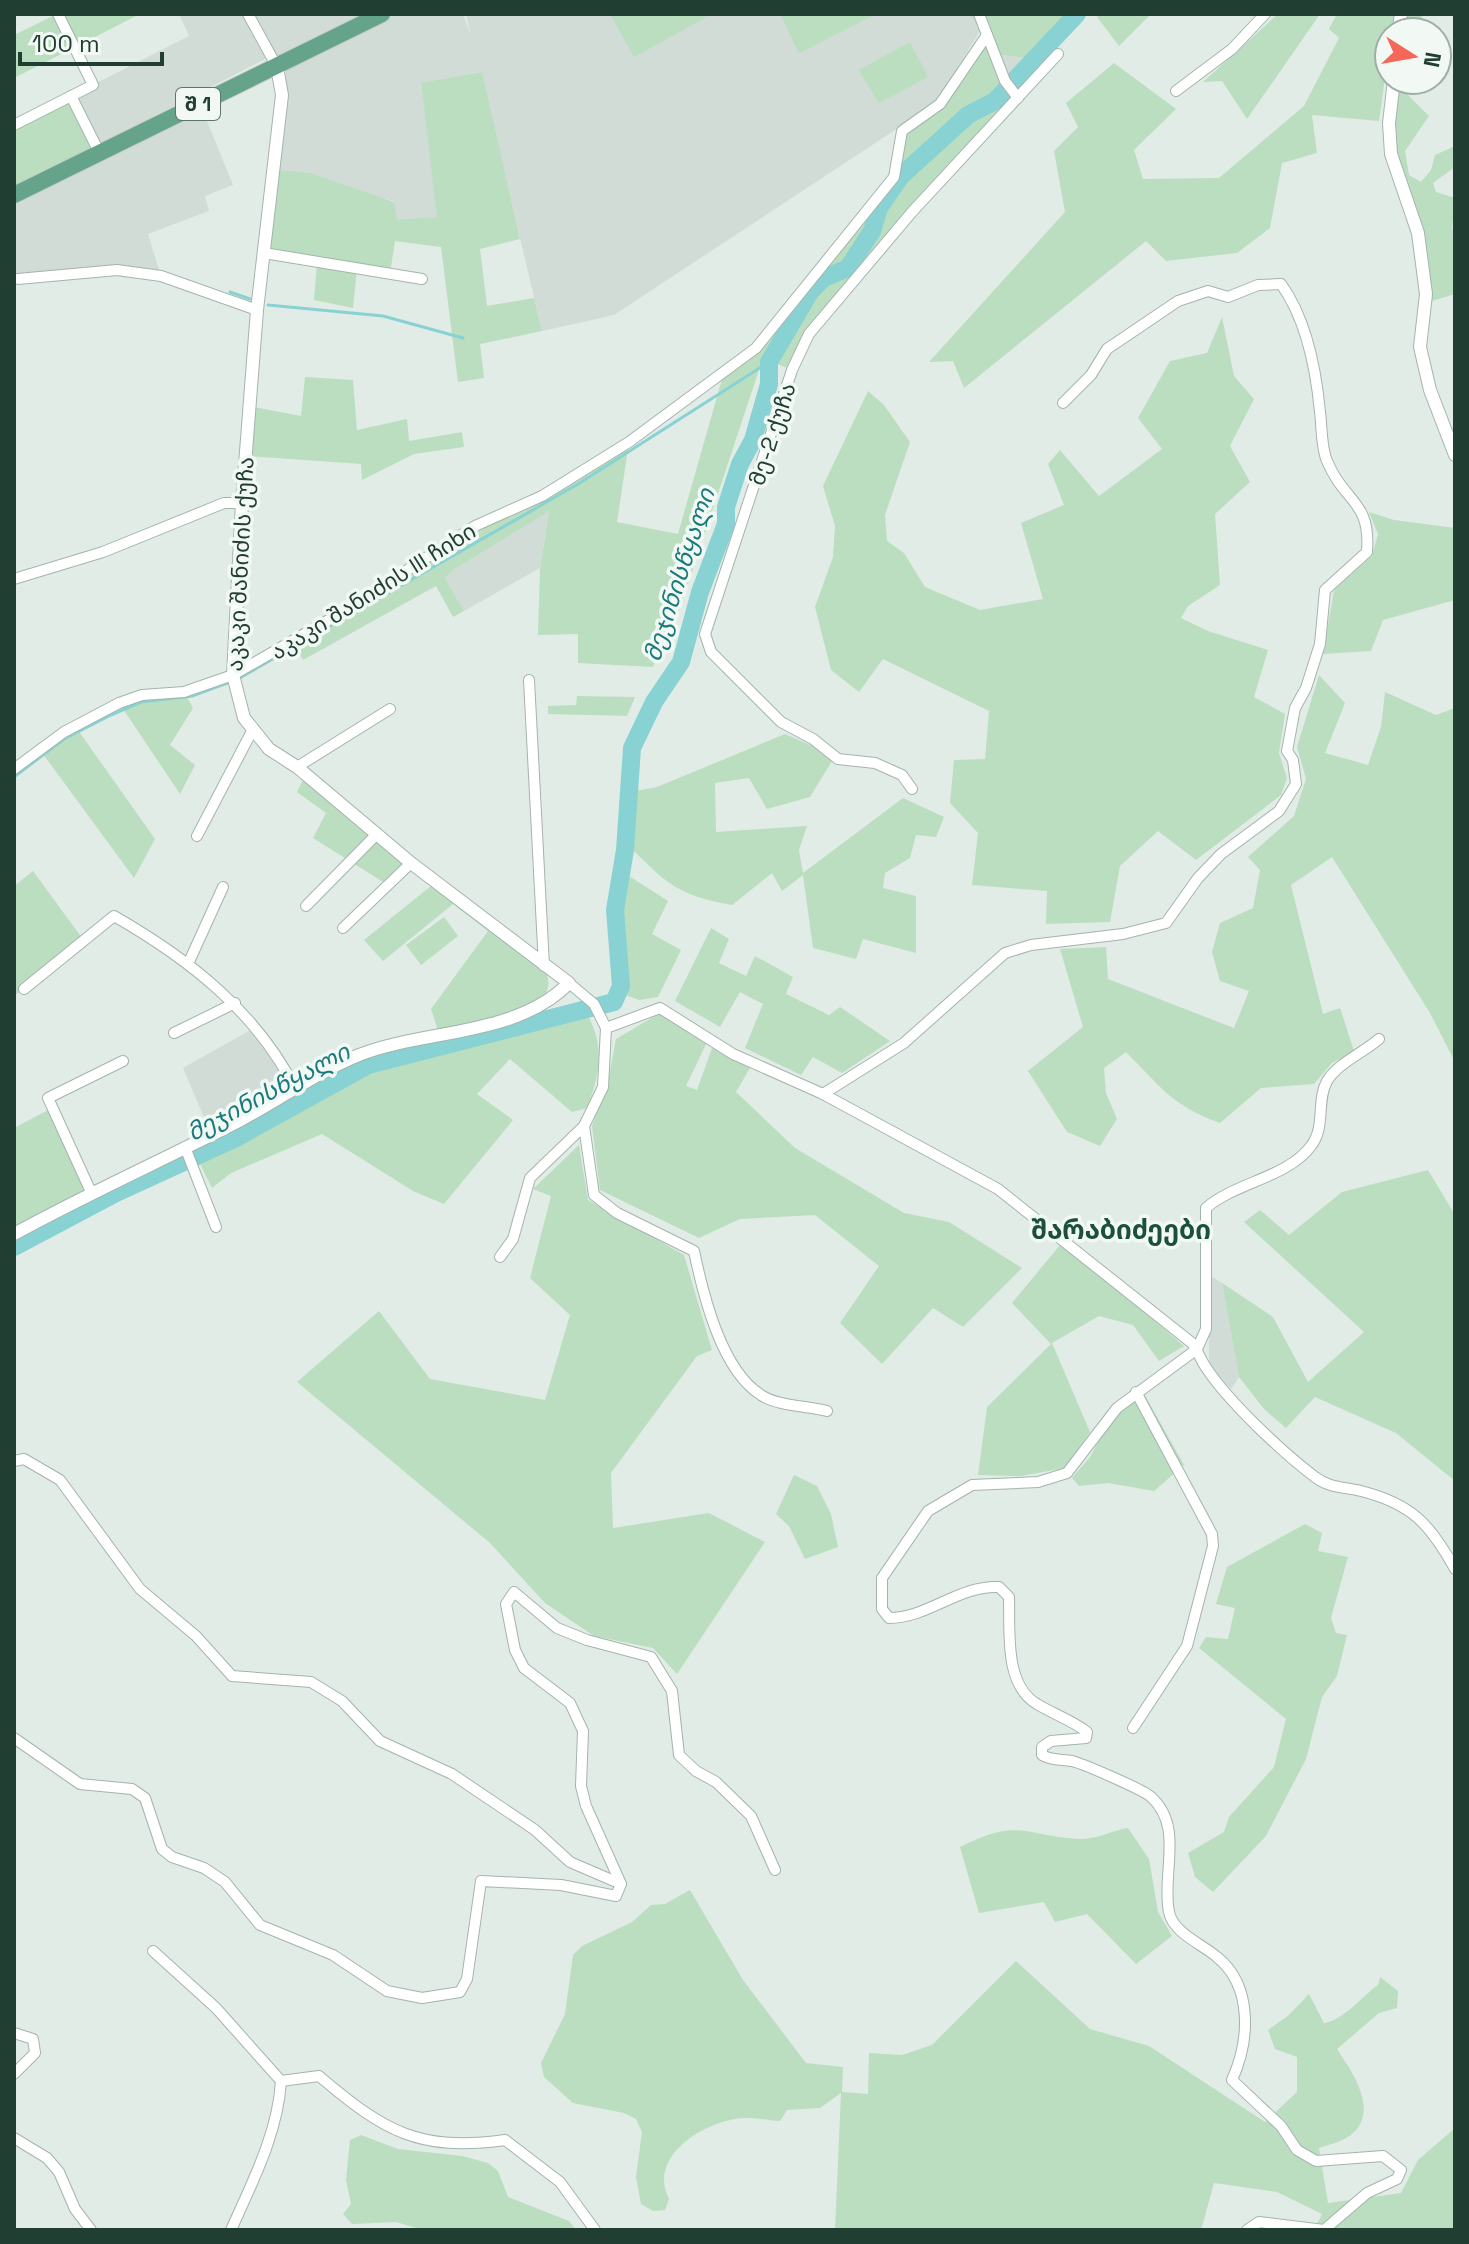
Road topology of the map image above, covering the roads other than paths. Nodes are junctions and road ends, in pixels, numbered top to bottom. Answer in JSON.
{"nodes":[{"id":1,"x":58,"y":14,"type":"edge"},
{"id":2,"x":248,"y":14,"type":"edge"},
{"id":3,"x":382,"y":14,"type":"edge"},
{"id":4,"x":979,"y":14,"type":"edge"},
{"id":5,"x":1265,"y":14,"type":"edge"},
{"id":6,"x":987,"y":35,"type":"junction"},
{"id":7,"x":1058,"y":54,"type":"dead end"},
{"id":8,"x":277,"y":67,"type":"junction"},
{"id":9,"x":1176,"y":91,"type":"dead end"},
{"id":10,"x":71,"y":96,"type":"junction"},
{"id":11,"x":1016,"y":96,"type":"junction"},
{"id":12,"x":1392,"y":96,"type":"edge"},
{"id":13,"x":14,"y":125,"type":"edge"},
{"id":14,"x":100,"y":154,"type":"junction"},
{"id":15,"x":14,"y":195,"type":"edge"},
{"id":16,"x":264,"y":253,"type":"junction"},
{"id":17,"x":18,"y":279,"type":"dead end"},
{"id":18,"x":422,"y":279,"type":"dead end"},
{"id":19,"x":257,"y":310,"type":"junction"},
{"id":20,"x":1063,"y":403,"type":"dead end"},
{"id":21,"x":1455,"y":455,"type":"edge"},
{"id":22,"x":242,"y":503,"type":"junction"},
{"id":23,"x":14,"y":579,"type":"edge"},
{"id":24,"x":233,"y":675,"type":"junction"},
{"id":25,"x":529,"y":680,"type":"dead end"},
{"id":26,"x":390,"y":709,"type":"dead end"},
{"id":27,"x":252,"y":731,"type":"junction"},
{"id":28,"x":297,"y":767,"type":"junction"},
{"id":29,"x":14,"y":769,"type":"edge"},
{"id":30,"x":912,"y":789,"type":"dead end"},
{"id":31,"x":376,"y":835,"type":"junction"},
{"id":32,"x":197,"y":836,"type":"dead end"},
{"id":33,"x":411,"y":863,"type":"junction"},
{"id":34,"x":223,"y":887,"type":"dead end"},
{"id":35,"x":306,"y":906,"type":"dead end"},
{"id":36,"x":343,"y":928,"type":"dead end"},
{"id":37,"x":188,"y":964,"type":"junction"},
{"id":38,"x":544,"y":966,"type":"junction"},
{"id":39,"x":569,"y":983,"type":"junction"},
{"id":40,"x":24,"y":989,"type":"dead end"},
{"id":41,"x":235,"y":1003,"type":"junction"},
{"id":42,"x":605,"y":1025,"type":"junction"},
{"id":43,"x":174,"y":1033,"type":"dead end"},
{"id":44,"x":1379,"y":1039,"type":"dead end"},
{"id":45,"x":123,"y":1061,"type":"dead end"},
{"id":46,"x":296,"y":1090,"type":"junction"},
{"id":47,"x":823,"y":1094,"type":"junction"},
{"id":48,"x":584,"y":1126,"type":"junction"},
{"id":49,"x":186,"y":1150,"type":"junction"},
{"id":50,"x":91,"y":1192,"type":"junction"},
{"id":51,"x":216,"y":1227,"type":"dead end"},
{"id":52,"x":14,"y":1234,"type":"edge"},
{"id":53,"x":500,"y":1257,"type":"dead end"},
{"id":54,"x":1197,"y":1349,"type":"junction"},
{"id":55,"x":1136,"y":1392,"type":"junction"},
{"id":56,"x":827,"y":1411,"type":"dead end"},
{"id":57,"x":14,"y":1461,"type":"edge"},
{"id":58,"x":1455,"y":1569,"type":"edge"},
{"id":59,"x":1133,"y":1728,"type":"dead end"},
{"id":60,"x":14,"y":1738,"type":"edge"},
{"id":61,"x":775,"y":1870,"type":"dead end"},
{"id":62,"x":621,"y":1884,"type":"junction"},
{"id":63,"x":153,"y":1951,"type":"dead end"},
{"id":64,"x":14,"y":2033,"type":"edge"},
{"id":65,"x":14,"y":2074,"type":"edge"},
{"id":66,"x":281,"y":2081,"type":"junction"},
{"id":67,"x":14,"y":2138,"type":"edge"},
{"id":68,"x":91,"y":2230,"type":"edge"},
{"id":69,"x":231,"y":2230,"type":"edge"},
{"id":70,"x":595,"y":2230,"type":"edge"},
{"id":71,"x":1247,"y":2230,"type":"edge"}],
"edges":[{"from":1,"to":10,"type":"street"},
{"from":2,"to":8,"type":"street","name":"აკაკი შანიძის ქუჩა"},
{"from":3,"to":8,"type":"main road","number":"შ 1"},
{"from":4,"to":6,"type":"street"},
{"from":5,"to":9,"type":"street"},
{"from":6,"to":11,"type":"street"},
{"from":6,"to":24,"type":"street","name":"აკაკი შანიძის III ჩიხი"},
{"from":7,"to":11,"type":"street","name":"მე-2 ქუჩა"},
{"from":8,"to":14,"type":"main road","number":"შ 1"},
{"from":8,"to":16,"type":"street","name":"აკაკი შანიძის ქუჩა"},
{"from":10,"to":13,"type":"street"},
{"from":10,"to":14,"type":"street"},
{"from":11,"to":30,"type":"street","name":"მე-2 ქუჩა"},
{"from":12,"to":21,"type":"street"},
{"from":14,"to":15,"type":"main road","number":"შ 1"},
{"from":16,"to":18,"type":"street"},
{"from":16,"to":19,"type":"street","name":"აკაკი შანიძის ქუჩა"},
{"from":17,"to":19,"type":"street"},
{"from":19,"to":22,"type":"street","name":"აკაკი შანიძის ქუჩა"},
{"from":20,"to":47,"type":"street"},
{"from":22,"to":23,"type":"street"},
{"from":22,"to":24,"type":"street","name":"აკაკი შანიძის ქუჩა"},
{"from":24,"to":27,"type":"street","name":"აკაკი შანიძის ქუჩა"},
{"from":24,"to":29,"type":"street","name":"აკაკი შანიძის III ჩიხი"},
{"from":25,"to":38,"type":"street"},
{"from":26,"to":28,"type":"street"},
{"from":27,"to":28,"type":"street","name":"აკაკი შანიძის ქუჩა"},
{"from":27,"to":32,"type":"street"},
{"from":28,"to":31,"type":"street","name":"აკაკი შანიძის ქუჩა"},
{"from":31,"to":33,"type":"street","name":"აკაკი შანიძის ქუჩა"},
{"from":31,"to":35,"type":"street"},
{"from":33,"to":36,"type":"street"},
{"from":33,"to":38,"type":"street","name":"აკაკი შანიძის ქუჩა"},
{"from":34,"to":37,"type":"street"},
{"from":37,"to":40,"type":"street"},
{"from":37,"to":41,"type":"street"},
{"from":38,"to":39,"type":"street","name":"აკაკი შანიძის ქუჩა"},
{"from":39,"to":42,"type":"street","name":"აკაკი შანიძის ქუჩა"},
{"from":39,"to":46,"type":"street"},
{"from":41,"to":43,"type":"street"},
{"from":41,"to":46,"type":"street"},
{"from":42,"to":47,"type":"street"},
{"from":42,"to":48,"type":"street"},
{"from":44,"to":54,"type":"street"},
{"from":45,"to":50,"type":"street"},
{"from":46,"to":49,"type":"street"},
{"from":47,"to":54,"type":"street"},
{"from":48,"to":53,"type":"street"},
{"from":48,"to":56,"type":"street"},
{"from":49,"to":50,"type":"street"},
{"from":49,"to":51,"type":"street"},
{"from":50,"to":52,"type":"street"},
{"from":54,"to":55,"type":"street"},
{"from":54,"to":58,"type":"street"},
{"from":55,"to":59,"type":"street"},
{"from":55,"to":71,"type":"street"},
{"from":57,"to":62,"type":"street"},
{"from":60,"to":62,"type":"street"},
{"from":61,"to":62,"type":"street"},
{"from":63,"to":66,"type":"street"},
{"from":64,"to":65,"type":"street"},
{"from":66,"to":69,"type":"street"},
{"from":66,"to":70,"type":"street"},
{"from":67,"to":68,"type":"street"}]}
